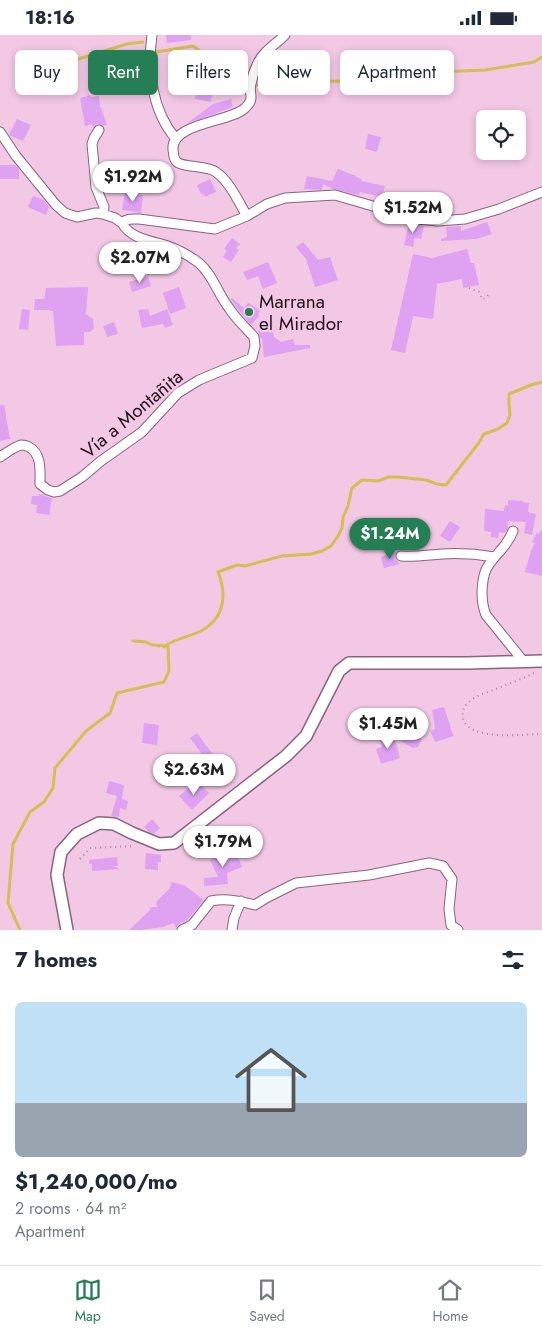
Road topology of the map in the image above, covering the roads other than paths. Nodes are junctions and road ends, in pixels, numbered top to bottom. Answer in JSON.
{"nodes":[{"id":1,"x":152,"y":35,"type":"edge"},
{"id":2,"x":285,"y":35,"type":"edge"},
{"id":3,"x":99,"y":130,"type":"dead end"},
{"id":4,"x":0,"y":132,"type":"edge"},
{"id":5,"x":176,"y":139,"type":"junction"},
{"id":6,"x":542,"y":192,"type":"edge"},
{"id":7,"x":103,"y":214,"type":"junction"},
{"id":8,"x":246,"y":216,"type":"junction"},
{"id":9,"x":122,"y":223,"type":"junction"},
{"id":10,"x":0,"y":457,"type":"edge"},
{"id":11,"x":514,"y":531,"type":"dead end"},
{"id":12,"x":402,"y":556,"type":"dead end"},
{"id":13,"x":494,"y":557,"type":"junction"},
{"id":14,"x":542,"y":661,"type":"edge"},
{"id":15,"x":524,"y":662,"type":"junction"},
{"id":16,"x":241,"y":901,"type":"junction"},
{"id":17,"x":67,"y":930,"type":"edge"},
{"id":18,"x":182,"y":930,"type":"edge"},
{"id":19,"x":232,"y":930,"type":"edge"},
{"id":20,"x":458,"y":930,"type":"edge"}],
"edges":[{"from":1,"to":5,"type":"street"},
{"from":2,"to":5,"type":"street"},
{"from":3,"to":7,"type":"street"},
{"from":4,"to":7,"type":"street"},
{"from":5,"to":8,"type":"street"},
{"from":6,"to":8,"type":"street"},
{"from":7,"to":9,"type":"street"},
{"from":8,"to":9,"type":"street"},
{"from":9,"to":10,"type":"street","name":"Vía a Montañita"},
{"from":11,"to":13,"type":"street"},
{"from":12,"to":13,"type":"street"},
{"from":13,"to":15,"type":"street"},
{"from":14,"to":15,"type":"street"},
{"from":15,"to":17,"type":"street"},
{"from":16,"to":18,"type":"street"},
{"from":16,"to":19,"type":"street"},
{"from":16,"to":20,"type":"street"}]}
